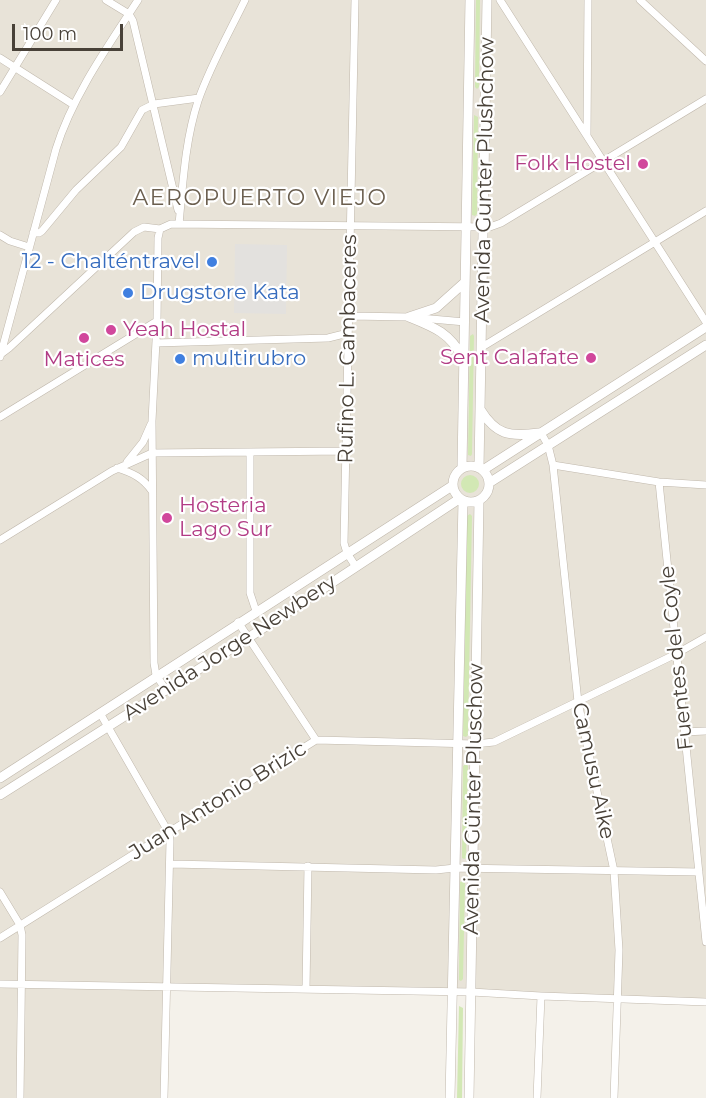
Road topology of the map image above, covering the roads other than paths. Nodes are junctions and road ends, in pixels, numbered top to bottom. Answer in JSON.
{"nodes":[{"id":1,"x":56,"y":0,"type":"edge"},
{"id":2,"x":106,"y":0,"type":"edge"},
{"id":3,"x":138,"y":0,"type":"edge"},
{"id":4,"x":245,"y":0,"type":"edge"},
{"id":5,"x":355,"y":0,"type":"edge"},
{"id":6,"x":470,"y":0,"type":"edge"},
{"id":7,"x":487,"y":0,"type":"edge"},
{"id":8,"x":500,"y":0,"type":"edge"},
{"id":9,"x":588,"y":0,"type":"edge"},
{"id":10,"x":640,"y":0,"type":"edge"},
{"id":11,"x":129,"y":14,"type":"junction"},
{"id":12,"x":0,"y":58,"type":"edge"},
{"id":13,"x":706,"y":61,"type":"edge"},
{"id":14,"x":15,"y":68,"type":"junction"},
{"id":15,"x":0,"y":92,"type":"edge"},
{"id":16,"x":200,"y":98,"type":"junction"},
{"id":17,"x":706,"y":99,"type":"edge"},
{"id":18,"x":469,"y":100,"type":"junction"},
{"id":19,"x":486,"y":100,"type":"junction"},
{"id":20,"x":154,"y":104,"type":"junction"},
{"id":21,"x":74,"y":105,"type":"junction"},
{"id":22,"x":587,"y":135,"type":"junction"},
{"id":23,"x":603,"y":161,"type":"junction"},
{"id":24,"x":706,"y":211,"type":"edge"},
{"id":25,"x":179,"y":215,"type":"junction"},
{"id":26,"x":179,"y":224,"type":"junction"},
{"id":27,"x":351,"y":226,"type":"junction"},
{"id":28,"x":466,"y":228,"type":"junction"},
{"id":29,"x":484,"y":228,"type":"junction"},
{"id":30,"x":160,"y":229,"type":"junction"},
{"id":31,"x":33,"y":232,"type":"junction"},
{"id":32,"x":0,"y":235,"type":"edge"},
{"id":33,"x":655,"y":242,"type":"junction"},
{"id":34,"x":29,"y":248,"type":"junction"},
{"id":35,"x":465,"y":282,"type":"junction"},
{"id":36,"x":465,"y":294,"type":"junction"},
{"id":37,"x":483,"y":294,"type":"junction"},
{"id":38,"x":350,"y":316,"type":"junction"},
{"id":39,"x":409,"y":317,"type":"junction"},
{"id":40,"x":157,"y":321,"type":"junction"},
{"id":41,"x":465,"y":322,"type":"junction"},
{"id":42,"x":482,"y":322,"type":"junction"},
{"id":43,"x":706,"y":324,"type":"edge"},
{"id":44,"x":348,"y":333,"type":"junction"},
{"id":45,"x":156,"y":343,"type":"junction"},
{"id":46,"x":706,"y":345,"type":"edge"},
{"id":47,"x":482,"y":347,"type":"junction"},
{"id":48,"x":0,"y":356,"type":"edge"},
{"id":49,"x":464,"y":360,"type":"junction"},
{"id":50,"x":480,"y":409,"type":"junction"},
{"id":51,"x":0,"y":412,"type":"edge"},
{"id":52,"x":9,"y":412,"type":"junction"},
{"id":53,"x":0,"y":417,"type":"edge"},
{"id":54,"x":152,"y":422,"type":"junction"},
{"id":55,"x":541,"y":433,"type":"junction"},
{"id":56,"x":548,"y":445,"type":"junction"},
{"id":57,"x":346,"y":451,"type":"junction"},
{"id":58,"x":250,"y":452,"type":"junction"},
{"id":59,"x":152,"y":453,"type":"junction"},
{"id":60,"x":553,"y":465,"type":"junction"},
{"id":61,"x":120,"y":467,"type":"junction"},
{"id":62,"x":462,"y":467,"type":"junction"},
{"id":63,"x":481,"y":469,"type":"junction"},
{"id":64,"x":659,"y":482,"type":"junction"},
{"id":65,"x":489,"y":483,"type":"junction"},
{"id":66,"x":706,"y":484,"type":"edge"},
{"id":67,"x":452,"y":486,"type":"junction"},
{"id":68,"x":153,"y":492,"type":"junction"},
{"id":69,"x":461,"y":500,"type":"junction"},
{"id":70,"x":479,"y":500,"type":"junction"},
{"id":71,"x":0,"y":540,"type":"edge"},
{"id":72,"x":347,"y":553,"type":"junction"},
{"id":73,"x":356,"y":567,"type":"junction"},
{"id":74,"x":256,"y":611,"type":"junction"},
{"id":75,"x":238,"y":622,"type":"junction"},
{"id":76,"x":706,"y":637,"type":"edge"},
{"id":77,"x":248,"y":638,"type":"junction"},
{"id":78,"x":676,"y":654,"type":"junction"},
{"id":79,"x":156,"y":675,"type":"junction"},
{"id":80,"x":166,"y":690,"type":"junction"},
{"id":81,"x":578,"y":702,"type":"junction"},
{"id":82,"x":100,"y":713,"type":"junction"},
{"id":83,"x":107,"y":726,"type":"junction"},
{"id":84,"x":706,"y":731,"type":"edge"},
{"id":85,"x":684,"y":732,"type":"junction"},
{"id":86,"x":316,"y":740,"type":"junction"},
{"id":87,"x":458,"y":743,"type":"junction"},
{"id":88,"x":475,"y":744,"type":"junction"},
{"id":89,"x":0,"y":777,"type":"edge"},
{"id":90,"x":0,"y":795,"type":"edge"},
{"id":91,"x":169,"y":833,"type":"junction"},
{"id":92,"x":171,"y":864,"type":"junction"},
{"id":93,"x":308,"y":866,"type":"junction"},
{"id":94,"x":455,"y":868,"type":"junction"},
{"id":95,"x":473,"y":869,"type":"junction"},
{"id":96,"x":614,"y":871,"type":"junction"},
{"id":97,"x":699,"y":872,"type":"junction"},
{"id":98,"x":0,"y":892,"type":"edge"},
{"id":99,"x":20,"y":925,"type":"junction"},
{"id":100,"x":0,"y":938,"type":"edge"},
{"id":101,"x":706,"y":942,"type":"edge"},
{"id":102,"x":0,"y":984,"type":"edge"},
{"id":103,"x":23,"y":984,"type":"junction"},
{"id":104,"x":166,"y":987,"type":"junction"},
{"id":105,"x":306,"y":989,"type":"junction"},
{"id":106,"x":452,"y":992,"type":"junction"},
{"id":107,"x":471,"y":992,"type":"junction"},
{"id":108,"x":541,"y":996,"type":"junction"},
{"id":109,"x":618,"y":998,"type":"junction"},
{"id":110,"x":706,"y":1002,"type":"edge"},
{"id":111,"x":20,"y":1098,"type":"edge"},
{"id":112,"x":164,"y":1098,"type":"edge"},
{"id":113,"x":450,"y":1098,"type":"edge"},
{"id":114,"x":469,"y":1098,"type":"edge"},
{"id":115,"x":537,"y":1098,"type":"edge"},
{"id":116,"x":614,"y":1098,"type":"edge"}],
"edges":[{"from":1,"to":14,"type":"street"},
{"from":2,"to":11,"type":"street"},
{"from":3,"to":11,"type":"street"},
{"from":4,"to":16,"type":"street"},
{"from":5,"to":27,"type":"street","name":"Rufino L. Cambaceres"},
{"from":6,"to":18,"type":"street","name":"Avenida Gunter Plushchow"},
{"from":7,"to":19,"type":"street","name":"Avenida Gunter Plushchow"},
{"from":8,"to":22,"type":"street"},
{"from":9,"to":22,"type":"street"},
{"from":10,"to":13,"type":"street"},
{"from":11,"to":20,"type":"street"},
{"from":11,"to":21,"type":"street"},
{"from":12,"to":14,"type":"street"},
{"from":14,"to":15,"type":"street"},
{"from":14,"to":21,"type":"street"},
{"from":16,"to":20,"type":"street"},
{"from":16,"to":25,"type":"street"},
{"from":17,"to":23,"type":"street"},
{"from":18,"to":19,"type":"street"},
{"from":18,"to":28,"type":"street","name":"Avenida Gunter Plushchow"},
{"from":19,"to":29,"type":"street","name":"Avenida Gunter Plushchow"},
{"from":20,"to":25,"type":"street"},
{"from":20,"to":31,"type":"street"},
{"from":21,"to":31,"type":"street"},
{"from":22,"to":23,"type":"street"},
{"from":23,"to":29,"type":"street"},
{"from":23,"to":33,"type":"street"},
{"from":24,"to":33,"type":"street"},
{"from":25,"to":26,"type":"street"},
{"from":26,"to":27,"type":"street"},
{"from":26,"to":30,"type":"street"},
{"from":27,"to":28,"type":"street"},
{"from":27,"to":38,"type":"street","name":"Rufino L. Cambaceres"},
{"from":28,"to":29,"type":"street"},
{"from":28,"to":35,"type":"street","name":"Avenida Gunter Plushchow"},
{"from":29,"to":37,"type":"street","name":"Avenida Gunter Plushchow"},
{"from":30,"to":40,"type":"street"},
{"from":30,"to":48,"type":"street"},
{"from":31,"to":34,"type":"street"},
{"from":32,"to":34,"type":"street"},
{"from":33,"to":43,"type":"street"},
{"from":33,"to":47,"type":"street"},
{"from":34,"to":48,"type":"street"},
{"from":35,"to":36,"type":"street","name":"Avenida Gunter Plushchow"},
{"from":35,"to":39,"type":"street"},
{"from":36,"to":37,"type":"street"},
{"from":36,"to":41,"type":"street","name":"Avenida Gunter Plushchow"},
{"from":37,"to":42,"type":"street","name":"Avenida Gunter Plushchow"},
{"from":38,"to":39,"type":"street"},
{"from":38,"to":44,"type":"street","name":"Rufino L. Cambaceres"},
{"from":39,"to":41,"type":"street"},
{"from":39,"to":49,"type":"street"},
{"from":40,"to":45,"type":"street"},
{"from":40,"to":52,"type":"street"},
{"from":41,"to":42,"type":"street"},
{"from":41,"to":49,"type":"street","name":"Avenida Gunter Plushchow"},
{"from":42,"to":47,"type":"street","name":"Avenida Gunter Plushchow"},
{"from":43,"to":55,"type":"street"},
{"from":44,"to":45,"type":"street"},
{"from":44,"to":57,"type":"street","name":"Rufino L. Cambaceres"},
{"from":45,"to":54,"type":"street"},
{"from":46,"to":56,"type":"street"},
{"from":47,"to":50,"type":"street","name":"Avenida Gunter Plushchow"},
{"from":49,"to":62,"type":"street","name":"Avenida Gunter Plushchow"},
{"from":50,"to":55,"type":"street"},
{"from":50,"to":63,"type":"street","name":"Avenida Gunter Plushchow"},
{"from":51,"to":52,"type":"street"},
{"from":52,"to":53,"type":"street"},
{"from":54,"to":59,"type":"street"},
{"from":54,"to":61,"type":"street"},
{"from":55,"to":56,"type":"street","name":"Camusu Aike"},
{"from":55,"to":63,"type":"street"},
{"from":56,"to":60,"type":"street","name":"Camusu Aike"},
{"from":56,"to":65,"type":"street"},
{"from":57,"to":58,"type":"street"},
{"from":57,"to":72,"type":"street","name":"Rufino L. Cambaceres"},
{"from":58,"to":59,"type":"street"},
{"from":58,"to":74,"type":"street"},
{"from":59,"to":61,"type":"street"},
{"from":59,"to":68,"type":"street"},
{"from":60,"to":64,"type":"street"},
{"from":60,"to":81,"type":"street","name":"Camusu Aike"},
{"from":61,"to":68,"type":"street"},
{"from":61,"to":71,"type":"street"},
{"from":62,"to":63,"type":"street"},
{"from":62,"to":67,"type":"street"},
{"from":63,"to":65,"type":"street"},
{"from":64,"to":66,"type":"street"},
{"from":64,"to":78,"type":"street","name":"Fuentes del Coyle"},
{"from":65,"to":70,"type":"street"},
{"from":67,"to":69,"type":"street"},
{"from":67,"to":72,"type":"street","name":"Avenida Jorge Newbery"},
{"from":68,"to":79,"type":"street"},
{"from":69,"to":70,"type":"street"},
{"from":69,"to":73,"type":"street","name":"Avenida Jorge Newbery"},
{"from":69,"to":87,"type":"street","name":"Avenida Günter Pluschow"},
{"from":70,"to":88,"type":"street","name":"Avenida Günter Pluschow"},
{"from":72,"to":73,"type":"street"},
{"from":72,"to":74,"type":"street","name":"Avenida Jorge Newbery"},
{"from":73,"to":77,"type":"street","name":"Avenida Jorge Newbery"},
{"from":74,"to":75,"type":"street","name":"Avenida Jorge Newbery"},
{"from":75,"to":77,"type":"street"},
{"from":75,"to":79,"type":"street","name":"Avenida Jorge Newbery"},
{"from":76,"to":78,"type":"street","name":"Juan Antonio Brizic"},
{"from":77,"to":80,"type":"street","name":"Avenida Jorge Newbery"},
{"from":77,"to":86,"type":"street"},
{"from":78,"to":81,"type":"street","name":"Juan Antonio Brizic"},
{"from":78,"to":85,"type":"street","name":"Fuentes del Coyle"},
{"from":79,"to":80,"type":"street"},
{"from":79,"to":82,"type":"street","name":"Avenida Jorge Newbery"},
{"from":80,"to":83,"type":"street","name":"Avenida Jorge Newbery"},
{"from":81,"to":88,"type":"street","name":"Juan Antonio Brizic"},
{"from":81,"to":96,"type":"street","name":"Camusu Aike"},
{"from":82,"to":83,"type":"street"},
{"from":82,"to":89,"type":"street","name":"Avenida Jorge Newbery"},
{"from":83,"to":90,"type":"street","name":"Avenida Jorge Newbery"},
{"from":83,"to":91,"type":"street"},
{"from":84,"to":85,"type":"street"},
{"from":85,"to":97,"type":"street","name":"Fuentes del Coyle"},
{"from":86,"to":87,"type":"street","name":"Juan Antonio Brizic"},
{"from":86,"to":91,"type":"street","name":"Juan Antonio Brizic"},
{"from":87,"to":88,"type":"street","name":"Juan Antonio Brizic"},
{"from":87,"to":94,"type":"street","name":"Avenida Günter Pluschow"},
{"from":88,"to":95,"type":"street","name":"Avenida Günter Pluschow"},
{"from":91,"to":92,"type":"street"},
{"from":91,"to":99,"type":"street","name":"Juan Antonio Brizic"},
{"from":92,"to":93,"type":"street"},
{"from":92,"to":104,"type":"street"},
{"from":93,"to":94,"type":"street"},
{"from":93,"to":105,"type":"street"},
{"from":94,"to":95,"type":"street"},
{"from":94,"to":106,"type":"street","name":"Avenida Günter Pluschow"},
{"from":95,"to":96,"type":"street"},
{"from":95,"to":107,"type":"street","name":"Avenida Günter Pluschow"},
{"from":96,"to":97,"type":"street"},
{"from":96,"to":109,"type":"street","name":"Camusu Aike"},
{"from":97,"to":101,"type":"street","name":"Fuentes del Coyle"},
{"from":98,"to":99,"type":"street"},
{"from":99,"to":100,"type":"street","name":"Juan Antonio Brizic"},
{"from":99,"to":103,"type":"street"},
{"from":102,"to":103,"type":"street"},
{"from":103,"to":104,"type":"street"},
{"from":103,"to":111,"type":"street"},
{"from":104,"to":105,"type":"street"},
{"from":104,"to":112,"type":"street"},
{"from":105,"to":106,"type":"street"},
{"from":106,"to":107,"type":"street"},
{"from":106,"to":113,"type":"street","name":"Avenida Günter Pluschow"},
{"from":107,"to":108,"type":"street"},
{"from":107,"to":114,"type":"street","name":"Avenida Günter Pluschow"},
{"from":108,"to":109,"type":"street"},
{"from":108,"to":115,"type":"street"},
{"from":109,"to":110,"type":"street"},
{"from":109,"to":116,"type":"street","name":"Camusu Aike"}]}
